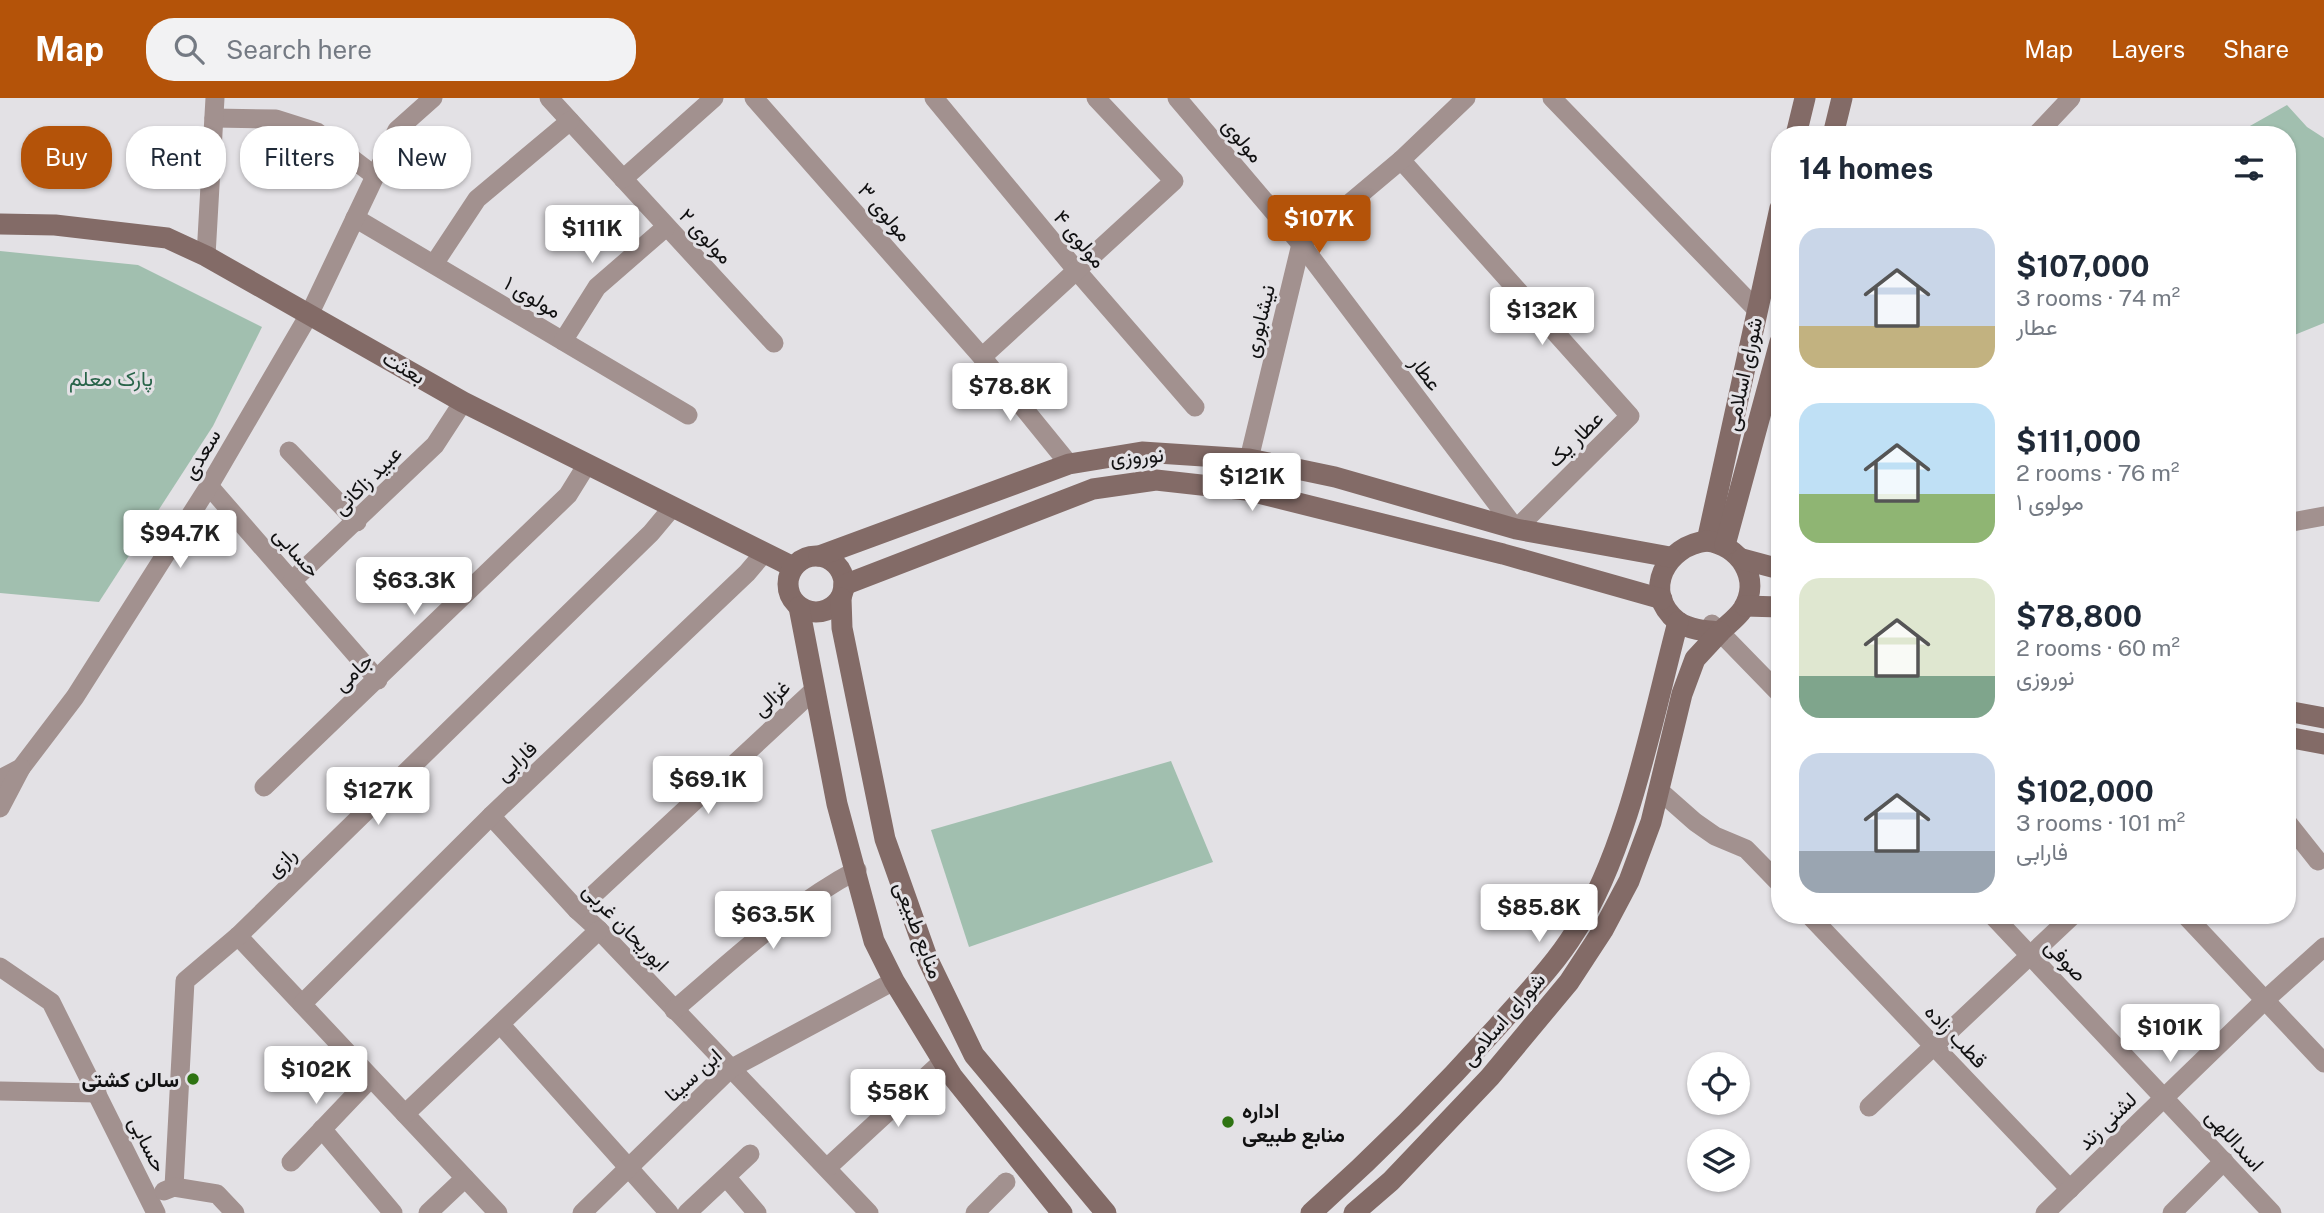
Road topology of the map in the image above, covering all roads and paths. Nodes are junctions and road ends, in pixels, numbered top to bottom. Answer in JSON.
{"nodes":[{"id":1,"x":215,"y":98,"type":"edge"},
{"id":2,"x":433,"y":98,"type":"edge"},
{"id":3,"x":549,"y":98,"type":"edge"},
{"id":4,"x":714,"y":98,"type":"edge"},
{"id":5,"x":754,"y":98,"type":"edge"},
{"id":6,"x":934,"y":98,"type":"edge"},
{"id":7,"x":1096,"y":98,"type":"edge"},
{"id":8,"x":1177,"y":98,"type":"edge"},
{"id":9,"x":1466,"y":98,"type":"edge"},
{"id":10,"x":1552,"y":98,"type":"edge"},
{"id":11,"x":1805,"y":98,"type":"edge"},
{"id":12,"x":1842,"y":98,"type":"edge"},
{"id":13,"x":2071,"y":98,"type":"edge"},
{"id":14,"x":214,"y":118,"type":"junction"},
{"id":15,"x":570,"y":121,"type":"junction"},
{"id":16,"x":402,"y":126,"type":"edge"},
{"id":17,"x":1799,"y":126,"type":"edge"},
{"id":18,"x":1835,"y":126,"type":"edge"},
{"id":19,"x":2045,"y":126,"type":"edge"},
{"id":20,"x":1401,"y":160,"type":"junction"},
{"id":21,"x":373,"y":174,"type":"edge"},
{"id":22,"x":623,"y":179,"type":"junction"},
{"id":23,"x":373,"y":182,"type":"edge"},
{"id":24,"x":355,"y":218,"type":"junction"},
{"id":25,"x":0,"y":224,"type":"edge"},
{"id":26,"x":666,"y":227,"type":"junction"},
{"id":27,"x":1301,"y":244,"type":"junction"},
{"id":28,"x":1771,"y":248,"type":"edge"},
{"id":29,"x":206,"y":256,"type":"junction"},
{"id":30,"x":434,"y":264,"type":"junction"},
{"id":31,"x":1077,"y":271,"type":"junction"},
{"id":32,"x":1757,"y":310,"type":"junction"},
{"id":33,"x":310,"y":313,"type":"junction"},
{"id":34,"x":563,"y":341,"type":"junction"},
{"id":35,"x":774,"y":343,"type":"dead end"},
{"id":36,"x":982,"y":357,"type":"junction"},
{"id":37,"x":1771,"y":370,"type":"edge"},
{"id":38,"x":463,"y":402,"type":"junction"},
{"id":39,"x":1195,"y":407,"type":"dead end"},
{"id":40,"x":688,"y":415,"type":"dead end"},
{"id":41,"x":289,"y":451,"type":"dead end"},
{"id":42,"x":1249,"y":459,"type":"junction"},
{"id":43,"x":1069,"y":464,"type":"junction"},
{"id":44,"x":586,"y":466,"type":"junction"},
{"id":45,"x":209,"y":486,"type":"junction"},
{"id":46,"x":671,"y":508,"type":"junction"},
{"id":47,"x":2324,"y":516,"type":"edge"},
{"id":48,"x":2296,"y":521,"type":"edge"},
{"id":49,"x":357,"y":522,"type":"junction"},
{"id":50,"x":1516,"y":529,"type":"junction"},
{"id":51,"x":1716,"y":543,"type":"junction"},
{"id":52,"x":764,"y":553,"type":"junction"},
{"id":53,"x":819,"y":556,"type":"junction"},
{"id":54,"x":1670,"y":557,"type":"junction"},
{"id":55,"x":1742,"y":559,"type":"junction"},
{"id":56,"x":793,"y":567,"type":"junction"},
{"id":57,"x":1771,"y":567,"type":"edge"},
{"id":58,"x":292,"y":581,"type":"junction"},
{"id":59,"x":843,"y":592,"type":"junction"},
{"id":60,"x":1662,"y":599,"type":"junction"},
{"id":61,"x":1745,"y":606,"type":"junction"},
{"id":62,"x":799,"y":607,"type":"junction"},
{"id":63,"x":1771,"y":607,"type":"edge"},
{"id":64,"x":1678,"y":622,"type":"junction"},
{"id":65,"x":1716,"y":628,"type":"junction"},
{"id":66,"x":379,"y":680,"type":"junction"},
{"id":67,"x":1771,"y":685,"type":"edge"},
{"id":68,"x":813,"y":691,"type":"junction"},
{"id":69,"x":2296,"y":713,"type":"edge"},
{"id":70,"x":2324,"y":718,"type":"edge"},
{"id":71,"x":2296,"y":739,"type":"edge"},
{"id":72,"x":2324,"y":744,"type":"edge"},
{"id":73,"x":21,"y":768,"type":"junction"},
{"id":74,"x":0,"y":779,"type":"edge"},
{"id":75,"x":264,"y":787,"type":"dead end"},
{"id":76,"x":1661,"y":792,"type":"junction"},
{"id":77,"x":0,"y":808,"type":"edge"},
{"id":78,"x":491,"y":816,"type":"junction"},
{"id":79,"x":2296,"y":833,"type":"edge"},
{"id":80,"x":2318,"y":861,"type":"dead end"},
{"id":81,"x":857,"y":870,"type":"junction"},
{"id":82,"x":1771,"y":875,"type":"edge"},
{"id":83,"x":576,"y":910,"type":"junction"},
{"id":84,"x":1819,"y":924,"type":"edge"},
{"id":85,"x":2001,"y":924,"type":"edge"},
{"id":86,"x":2063,"y":924,"type":"edge"},
{"id":87,"x":2193,"y":924,"type":"edge"},
{"id":88,"x":599,"y":930,"type":"junction"},
{"id":89,"x":238,"y":936,"type":"junction"},
{"id":90,"x":2324,"y":947,"type":"edge"},
{"id":91,"x":2029,"y":954,"type":"junction"},
{"id":92,"x":0,"y":967,"type":"edge"},
{"id":93,"x":894,"y":981,"type":"junction"},
{"id":94,"x":2264,"y":1001,"type":"junction"},
{"id":95,"x":302,"y":1004,"type":"junction"},
{"id":96,"x":674,"y":1010,"type":"junction"},
{"id":97,"x":500,"y":1025,"type":"junction"},
{"id":98,"x":1934,"y":1045,"type":"junction"},
{"id":99,"x":943,"y":1061,"type":"junction"},
{"id":100,"x":2324,"y":1063,"type":"edge"},
{"id":101,"x":730,"y":1069,"type":"junction"},
{"id":102,"x":371,"y":1078,"type":"junction"},
{"id":103,"x":0,"y":1091,"type":"edge"},
{"id":104,"x":97,"y":1093,"type":"junction"},
{"id":105,"x":2165,"y":1097,"type":"junction"},
{"id":106,"x":1869,"y":1107,"type":"dead end"},
{"id":107,"x":405,"y":1114,"type":"junction"},
{"id":108,"x":322,"y":1129,"type":"junction"},
{"id":109,"x":750,"y":1154,"type":"dead end"},
{"id":110,"x":2224,"y":1161,"type":"junction"},
{"id":111,"x":291,"y":1162,"type":"dead end"},
{"id":112,"x":628,"y":1167,"type":"junction"},
{"id":113,"x":828,"y":1167,"type":"junction"},
{"id":114,"x":465,"y":1178,"type":"junction"},
{"id":115,"x":727,"y":1178,"type":"junction"},
{"id":116,"x":1006,"y":1182,"type":"dead end"},
{"id":117,"x":174,"y":1187,"type":"junction"},
{"id":118,"x":2070,"y":1189,"type":"junction"},
{"id":119,"x":153,"y":1205,"type":"edge"},
{"id":120,"x":235,"y":1213,"type":"edge"},
{"id":121,"x":393,"y":1213,"type":"edge"},
{"id":122,"x":428,"y":1213,"type":"edge"},
{"id":123,"x":498,"y":1213,"type":"edge"},
{"id":124,"x":582,"y":1213,"type":"edge"},
{"id":125,"x":669,"y":1213,"type":"edge"},
{"id":126,"x":687,"y":1213,"type":"edge"},
{"id":127,"x":757,"y":1213,"type":"edge"},
{"id":128,"x":869,"y":1213,"type":"edge"},
{"id":129,"x":975,"y":1213,"type":"edge"},
{"id":130,"x":1062,"y":1213,"type":"edge"},
{"id":131,"x":1106,"y":1213,"type":"edge"},
{"id":132,"x":1311,"y":1213,"type":"edge"},
{"id":133,"x":1354,"y":1213,"type":"edge"},
{"id":134,"x":2045,"y":1213,"type":"edge"},
{"id":135,"x":2172,"y":1213,"type":"edge"},
{"id":136,"x":2272,"y":1213,"type":"edge"}],
"edges":[{"from":1,"to":14,"type":"street"},
{"from":2,"to":16,"type":"street","name":"سعدی"},
{"from":3,"to":15,"type":"street","name":"مولوی ۲"},
{"from":4,"to":22,"type":"street"},
{"from":5,"to":36,"type":"street","name":"مولوی ۳"},
{"from":6,"to":31,"type":"street","name":"مولوی ۴"},
{"from":7,"to":31,"type":"street"},
{"from":8,"to":27,"type":"street","name":"مولوی"},
{"from":9,"to":20,"type":"street"},
{"from":10,"to":32,"type":"street"},
{"from":11,"to":17,"type":"street"},
{"from":12,"to":18,"type":"street"},
{"from":13,"to":19,"type":"street"},
{"from":14,"to":21,"type":"street"},
{"from":14,"to":29,"type":"street"},
{"from":15,"to":22,"type":"street","name":"مولوی ۲"},
{"from":15,"to":30,"type":"street"},
{"from":20,"to":27,"type":"street"},
{"from":20,"to":50,"type":"street","name":"عطار یک"},
{"from":22,"to":26,"type":"street","name":"مولوی ۲"},
{"from":23,"to":24,"type":"street","name":"سعدی"},
{"from":24,"to":30,"type":"street","name":"مولوی ۱"},
{"from":24,"to":33,"type":"street","name":"سعدی"},
{"from":25,"to":29,"type":"street","name":"بعثت"},
{"from":26,"to":34,"type":"street"},
{"from":26,"to":35,"type":"street","name":"مولوی ۲"},
{"from":27,"to":42,"type":"street","name":"نیشابوری"},
{"from":27,"to":50,"type":"street","name":"عطار"},
{"from":28,"to":32,"type":"street","name":"شورای اسلامی"},
{"from":29,"to":33,"type":"street","name":"بعثت"},
{"from":30,"to":34,"type":"street","name":"مولوی ۱"},
{"from":31,"to":36,"type":"street"},
{"from":31,"to":39,"type":"street","name":"مولوی ۴"},
{"from":32,"to":51,"type":"street","name":"شورای اسلامی"},
{"from":33,"to":38,"type":"street","name":"بعثت"},
{"from":33,"to":45,"type":"street","name":"سعدی"},
{"from":34,"to":40,"type":"street","name":"مولوی ۱"},
{"from":36,"to":43,"type":"street","name":"مولوی ۳"},
{"from":37,"to":51,"type":"street","name":"شورای اسلامی"},
{"from":38,"to":44,"type":"street","name":"بعثت"},
{"from":38,"to":49,"type":"street","name":"عبید زاکانی"},
{"from":41,"to":49,"type":"street"},
{"from":42,"to":43,"type":"street","name":"نوروزی"},
{"from":42,"to":50,"type":"street","name":"نوروزی"},
{"from":43,"to":53,"type":"street","name":"نوروزی"},
{"from":44,"to":46,"type":"street","name":"بعثت"},
{"from":44,"to":66,"type":"street","name":"جامی"},
{"from":45,"to":58,"type":"street","name":"حسابی"},
{"from":45,"to":73,"type":"street","name":"سعدی"},
{"from":46,"to":52,"type":"street","name":"بعثت"},
{"from":46,"to":89,"type":"street","name":"رازی"},
{"from":47,"to":48,"type":"street"},
{"from":49,"to":58,"type":"street","name":"عبید زاکانی"},
{"from":50,"to":54,"type":"street","name":"نوروزی"},
{"from":51,"to":54,"type":"street"},
{"from":51,"to":55,"type":"street"},
{"from":52,"to":56,"type":"street","name":"بعثت"},
{"from":52,"to":78,"type":"street","name":"فارابی"},
{"from":53,"to":56,"type":"street"},
{"from":53,"to":59,"type":"street"},
{"from":54,"to":60,"type":"street"},
{"from":55,"to":57,"type":"street"},
{"from":55,"to":61,"type":"street"},
{"from":56,"to":62,"type":"street"},
{"from":58,"to":66,"type":"street","name":"حسابی"},
{"from":59,"to":60,"type":"street","name":"نوروزی"},
{"from":59,"to":62,"type":"street"},
{"from":59,"to":131,"type":"street","name":"منابع طبیعی"},
{"from":60,"to":64,"type":"street"},
{"from":61,"to":63,"type":"street"},
{"from":61,"to":65,"type":"street"},
{"from":62,"to":68,"type":"street","name":"منابع طبیعی"},
{"from":64,"to":65,"type":"street"},
{"from":64,"to":132,"type":"street","name":"شورای اسلامی"},
{"from":65,"to":67,"type":"street"},
{"from":65,"to":76,"type":"street","name":"شورای اسلامی"},
{"from":66,"to":75,"type":"street","name":"جامی"},
{"from":68,"to":81,"type":"street","name":"منابع طبیعی"},
{"from":68,"to":83,"type":"street","name":"غزالی"},
{"from":69,"to":70,"type":"street"},
{"from":71,"to":72,"type":"street"},
{"from":73,"to":74,"type":"street","name":"سعدی"},
{"from":73,"to":77,"type":"street"},
{"from":76,"to":82,"type":"street"},
{"from":76,"to":133,"type":"street","name":"شورای اسلامی"},
{"from":78,"to":83,"type":"street","name":"ابوریحان غربی"},
{"from":78,"to":95,"type":"street","name":"فارابی"},
{"from":79,"to":80,"type":"street"},
{"from":81,"to":93,"type":"street","name":"منابع طبیعی"},
{"from":81,"to":96,"type":"street"},
{"from":83,"to":88,"type":"street","name":"ابوریحان غربی"},
{"from":84,"to":98,"type":"street","name":"قطب زاده"},
{"from":85,"to":91,"type":"street","name":"صوفی"},
{"from":86,"to":91,"type":"street"},
{"from":87,"to":94,"type":"street"},
{"from":88,"to":96,"type":"street","name":"ابوریحان غربی"},
{"from":88,"to":97,"type":"street"},
{"from":89,"to":95,"type":"street"},
{"from":89,"to":117,"type":"street","name":"رازی"},
{"from":90,"to":94,"type":"street","name":"لشنی زند"},
{"from":91,"to":98,"type":"street"},
{"from":91,"to":105,"type":"street","name":"صوفی"},
{"from":92,"to":104,"type":"street","name":"حسابی"},
{"from":93,"to":99,"type":"street","name":"منابع طبیعی"},
{"from":93,"to":101,"type":"street","name":"ابن سینا"},
{"from":94,"to":100,"type":"street"},
{"from":94,"to":105,"type":"street","name":"لشنی زند"},
{"from":95,"to":102,"type":"street"},
{"from":96,"to":101,"type":"street","name":"ابوریحان غربی"},
{"from":97,"to":107,"type":"street"},
{"from":97,"to":112,"type":"street"},
{"from":98,"to":106,"type":"street"},
{"from":98,"to":118,"type":"street","name":"قطب زاده"},
{"from":99,"to":113,"type":"street"},
{"from":99,"to":130,"type":"street","name":"منابع طبیعی"},
{"from":101,"to":112,"type":"street","name":"ابن سینا"},
{"from":101,"to":113,"type":"street","name":"ابوریحان غربی"},
{"from":102,"to":107,"type":"street"},
{"from":102,"to":108,"type":"street"},
{"from":103,"to":104,"type":"street"},
{"from":104,"to":119,"type":"street","name":"حسابی"},
{"from":105,"to":110,"type":"street","name":"اسداللهی"},
{"from":105,"to":118,"type":"street","name":"لشنی زند"},
{"from":107,"to":114,"type":"street"},
{"from":108,"to":111,"type":"street"},
{"from":108,"to":121,"type":"street"},
{"from":109,"to":115,"type":"street"},
{"from":110,"to":135,"type":"street"},
{"from":110,"to":136,"type":"street","name":"اسداللهی"},
{"from":112,"to":124,"type":"street","name":"ابن سینا"},
{"from":112,"to":125,"type":"street"},
{"from":113,"to":128,"type":"street","name":"ابوریحان غربی"},
{"from":114,"to":122,"type":"street"},
{"from":114,"to":123,"type":"street"},
{"from":115,"to":126,"type":"street"},
{"from":115,"to":127,"type":"street"},
{"from":116,"to":129,"type":"street"},
{"from":117,"to":119,"type":"street"},
{"from":117,"to":120,"type":"street"},
{"from":118,"to":134,"type":"street","name":"لشنی زند"}]}
